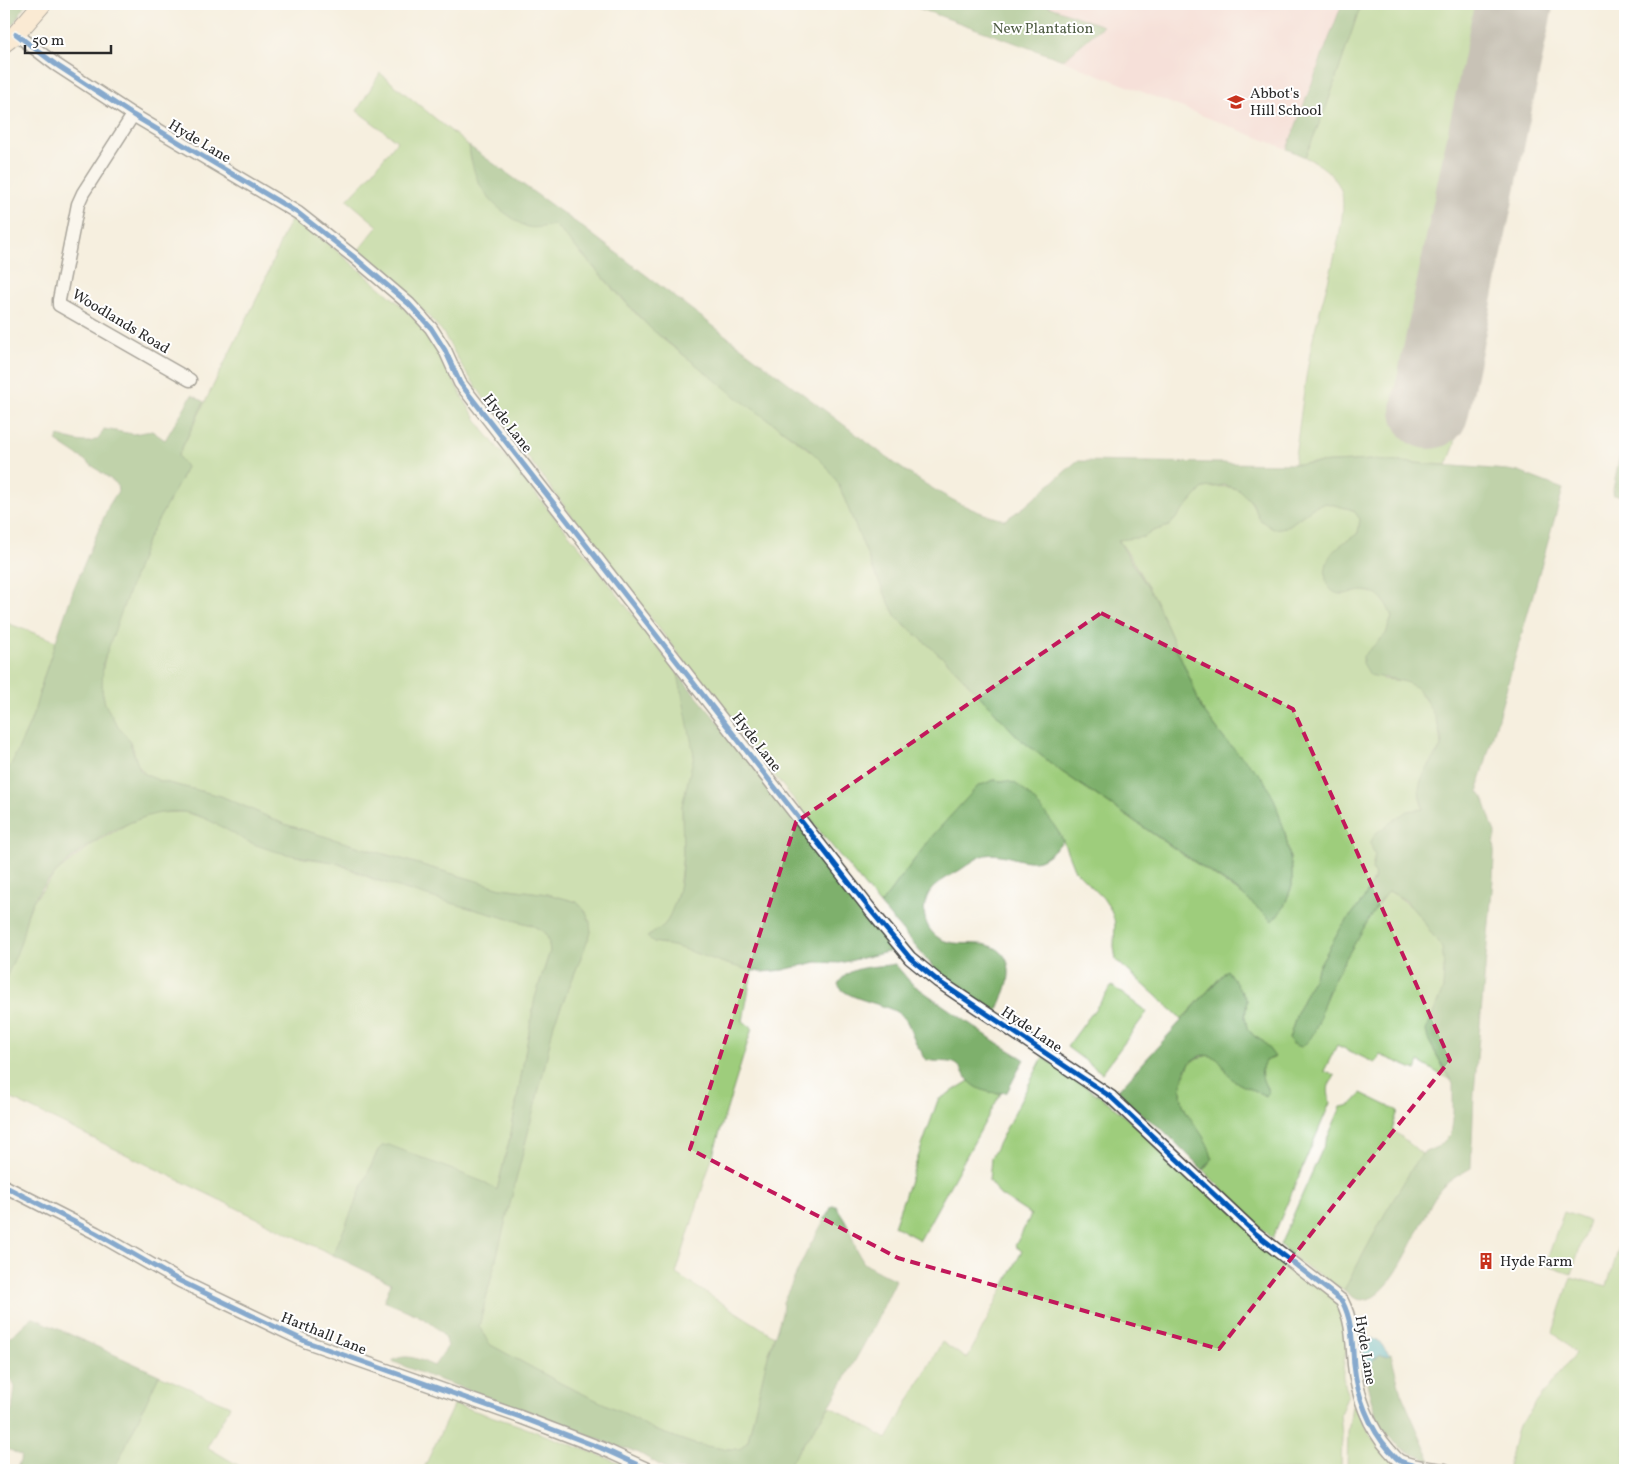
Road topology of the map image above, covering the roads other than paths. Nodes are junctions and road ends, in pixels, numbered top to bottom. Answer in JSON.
{"nodes":[{"id":1,"x":42,"y":4,"type":"edge"},
{"id":2,"x":10,"y":38,"type":"edge"},
{"id":3,"x":133,"y":115,"type":"junction"},
{"id":4,"x":190,"y":380,"type":"dead end"},
{"id":5,"x":4,"y":1186,"type":"edge"},
{"id":6,"x":649,"y":1470,"type":"edge"},
{"id":7,"x":1445,"y":1470,"type":"edge"}],
"edges":[{"from":1,"to":2,"type":"street"},
{"from":2,"to":3,"type":"street","name":"Hyde Lane"},
{"from":3,"to":4,"type":"street","name":"Woodlands Road"},
{"from":3,"to":7,"type":"street","name":"Hyde Lane"},
{"from":5,"to":6,"type":"street","name":"Harthall Lane"}]}
